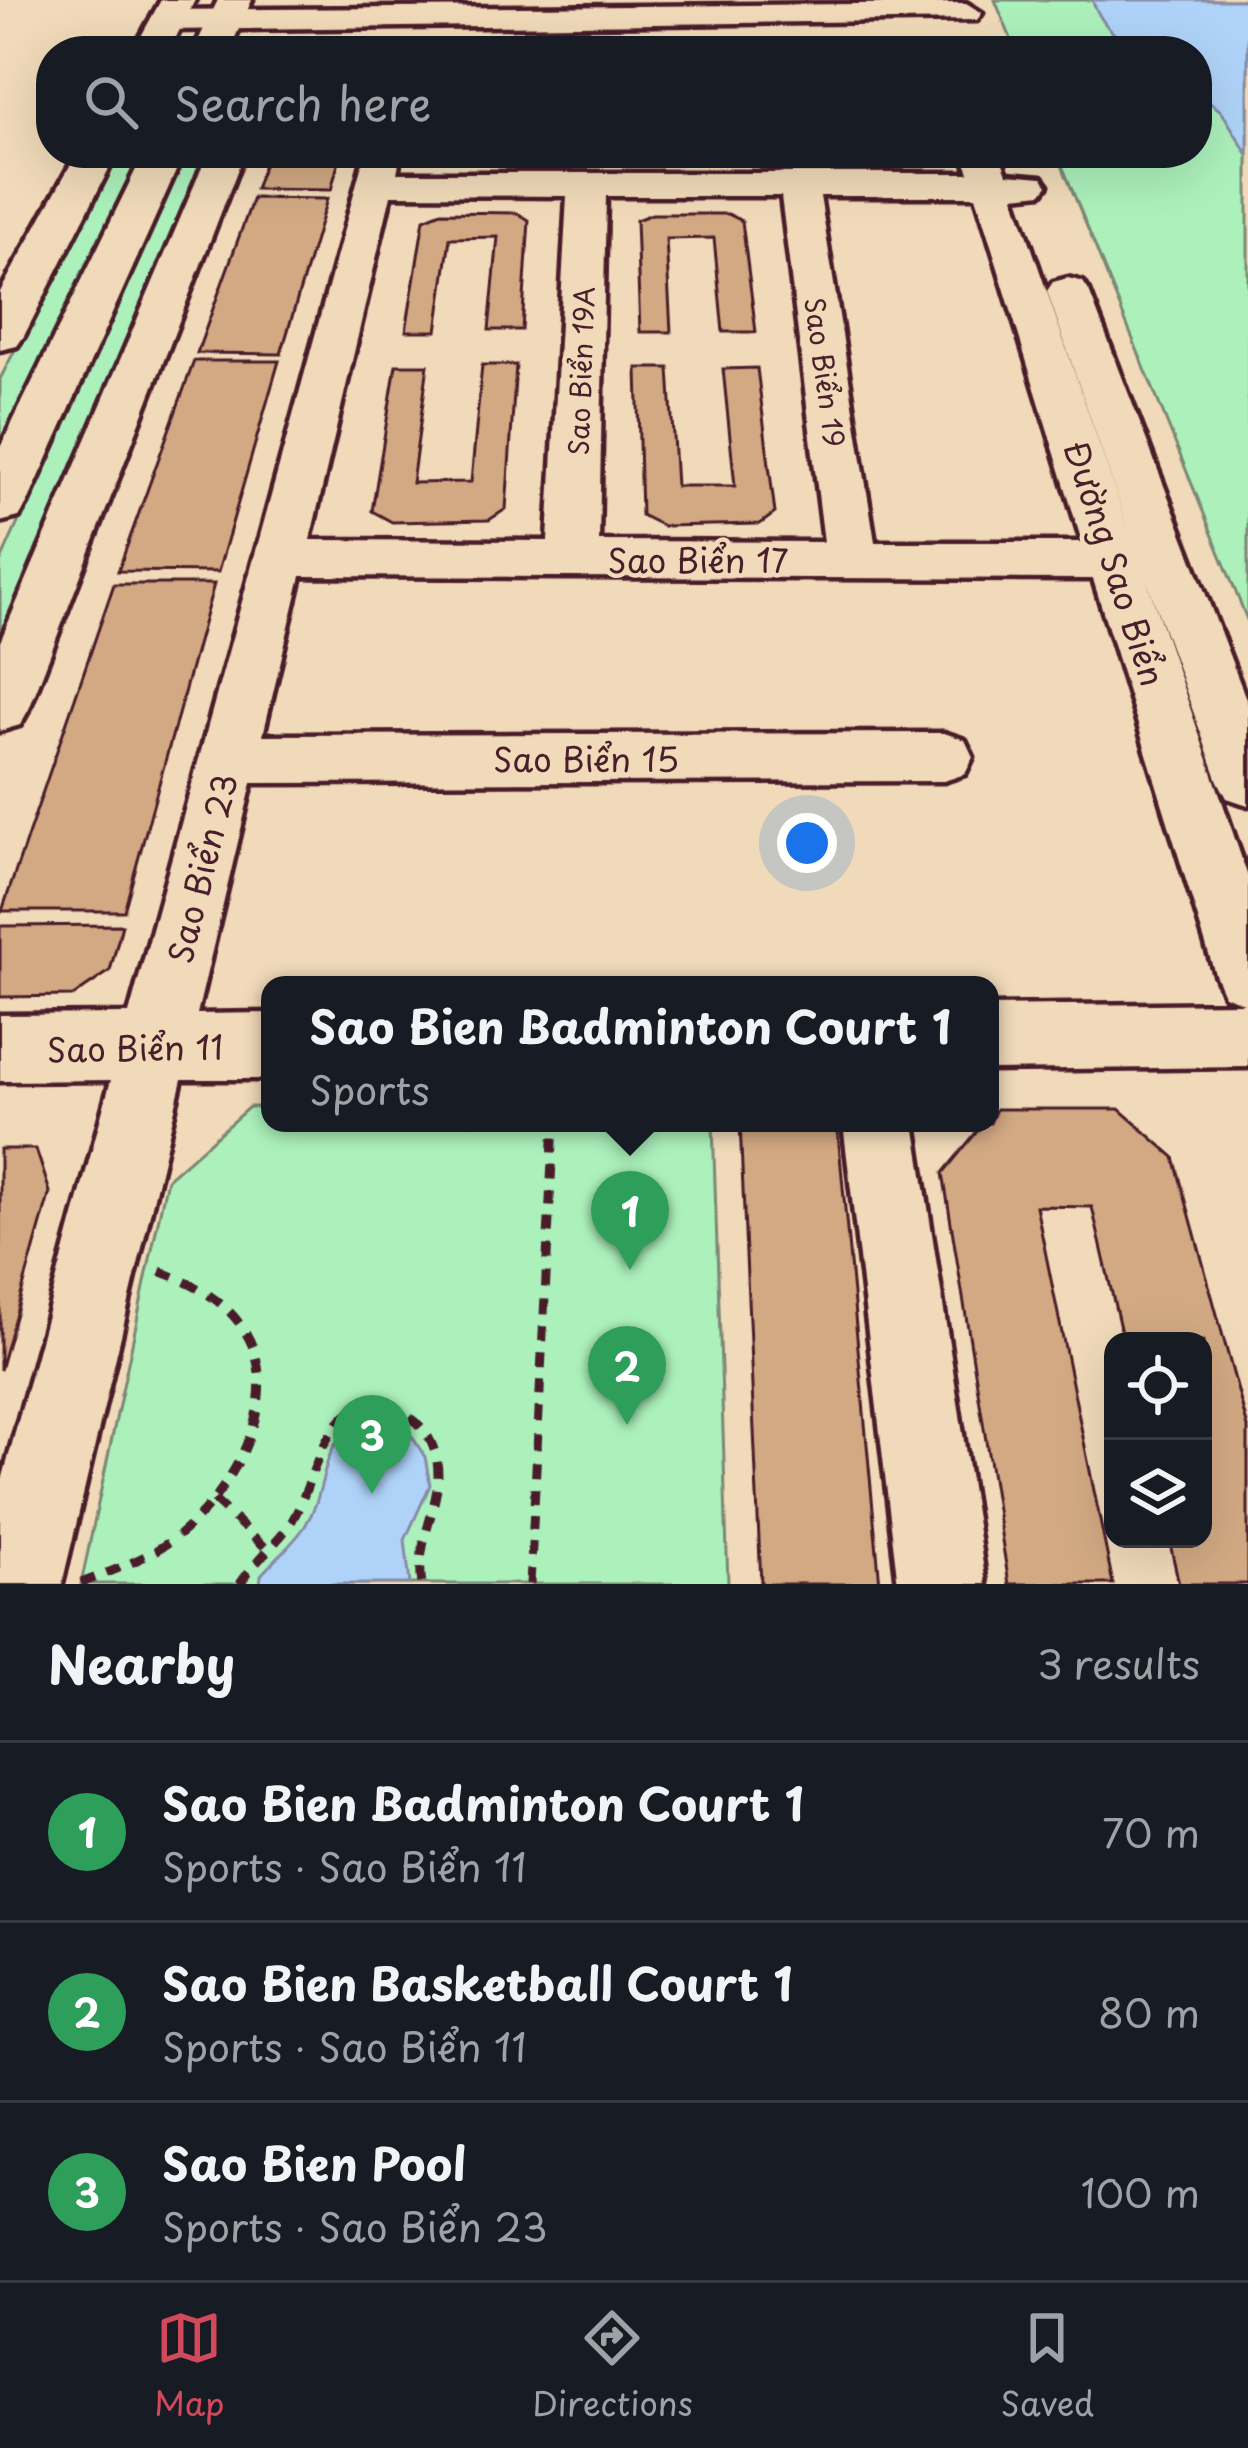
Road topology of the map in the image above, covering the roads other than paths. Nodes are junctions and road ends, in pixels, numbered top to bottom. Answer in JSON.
{"nodes":[{"id":1,"x":948,"y":7,"type":"edge"},
{"id":2,"x":586,"y":8,"type":"edge"},
{"id":3,"x":418,"y":18,"type":"junction"},
{"id":4,"x":280,"y":19,"type":"junction"},
{"id":5,"x":166,"y":24,"type":"edge"},
{"id":6,"x":224,"y":24,"type":"edge"},
{"id":7,"x":273,"y":36,"type":"edge"},
{"id":8,"x":413,"y":36,"type":"edge"},
{"id":9,"x":969,"y":36,"type":"edge"},
{"id":10,"x":89,"y":168,"type":"edge"},
{"id":11,"x":157,"y":168,"type":"edge"},
{"id":12,"x":220,"y":168,"type":"edge"},
{"id":13,"x":379,"y":169,"type":"edge"},
{"id":14,"x":1005,"y":169,"type":"edge"},
{"id":15,"x":587,"y":184,"type":"junction"},
{"id":16,"x":799,"y":184,"type":"junction"},
{"id":17,"x":0,"y":336,"type":"edge"},
{"id":18,"x":0,"y":504,"type":"edge"},
{"id":19,"x":280,"y":558,"type":"junction"},
{"id":20,"x":573,"y":559,"type":"junction"},
{"id":21,"x":852,"y":560,"type":"junction"},
{"id":22,"x":1141,"y":561,"type":"junction"},
{"id":23,"x":0,"y":709,"type":"edge"},
{"id":24,"x":944,"y":757,"type":"dead end"},
{"id":25,"x":228,"y":759,"type":"junction"},
{"id":26,"x":1248,"y":781,"type":"edge"},
{"id":27,"x":1248,"y":974,"type":"edge"},
{"id":28,"x":1248,"y":1035,"type":"edge"},
{"id":29,"x":999,"y":1038,"type":"edge"},
{"id":30,"x":156,"y":1046,"type":"junction"},
{"id":31,"x":261,"y":1046,"type":"edge"},
{"id":32,"x":0,"y":1048,"type":"edge"},
{"id":33,"x":880,"y":1132,"type":"edge"},
{"id":34,"x":18,"y":1584,"type":"edge"},
{"id":35,"x":942,"y":1584,"type":"edge"}],
"edges":[{"from":1,"to":2,"type":"street"},
{"from":1,"to":9,"type":"street"},
{"from":2,"to":3,"type":"street"},
{"from":3,"to":4,"type":"street"},
{"from":3,"to":8,"type":"street"},
{"from":4,"to":6,"type":"street"},
{"from":4,"to":7,"type":"street"},
{"from":5,"to":6,"type":"street"},
{"from":10,"to":17,"type":"main road"},
{"from":11,"to":18,"type":"main road"},
{"from":12,"to":23,"type":"street"},
{"from":13,"to":15,"type":"street"},
{"from":13,"to":19,"type":"street","name":"Sao Biển 23"},
{"from":14,"to":16,"type":"street"},
{"from":14,"to":22,"type":"street","name":"Đường Sao Biển"},
{"from":15,"to":16,"type":"street"},
{"from":15,"to":20,"type":"street","name":"Sao Biển 19A"},
{"from":16,"to":21,"type":"street","name":"Sao Biển 19"},
{"from":19,"to":20,"type":"street","name":"Sao Biển 17"},
{"from":19,"to":25,"type":"street","name":"Sao Biển 23"},
{"from":20,"to":21,"type":"street","name":"Sao Biển 17"},
{"from":21,"to":22,"type":"street","name":"Sao Biển 17"},
{"from":22,"to":26,"type":"street","name":"Đường Sao Biển"},
{"from":22,"to":27,"type":"street","name":"Đường Sao Biển"},
{"from":24,"to":25,"type":"street","name":"Sao Biển 15"},
{"from":25,"to":30,"type":"street","name":"Sao Biển 23"},
{"from":28,"to":29,"type":"street"},
{"from":30,"to":31,"type":"street","name":"Sao Biển 11"},
{"from":30,"to":32,"type":"street","name":"Sao Biển 11"},
{"from":30,"to":34,"type":"street","name":"Sao Biển 23"},
{"from":33,"to":35,"type":"street"}]}
